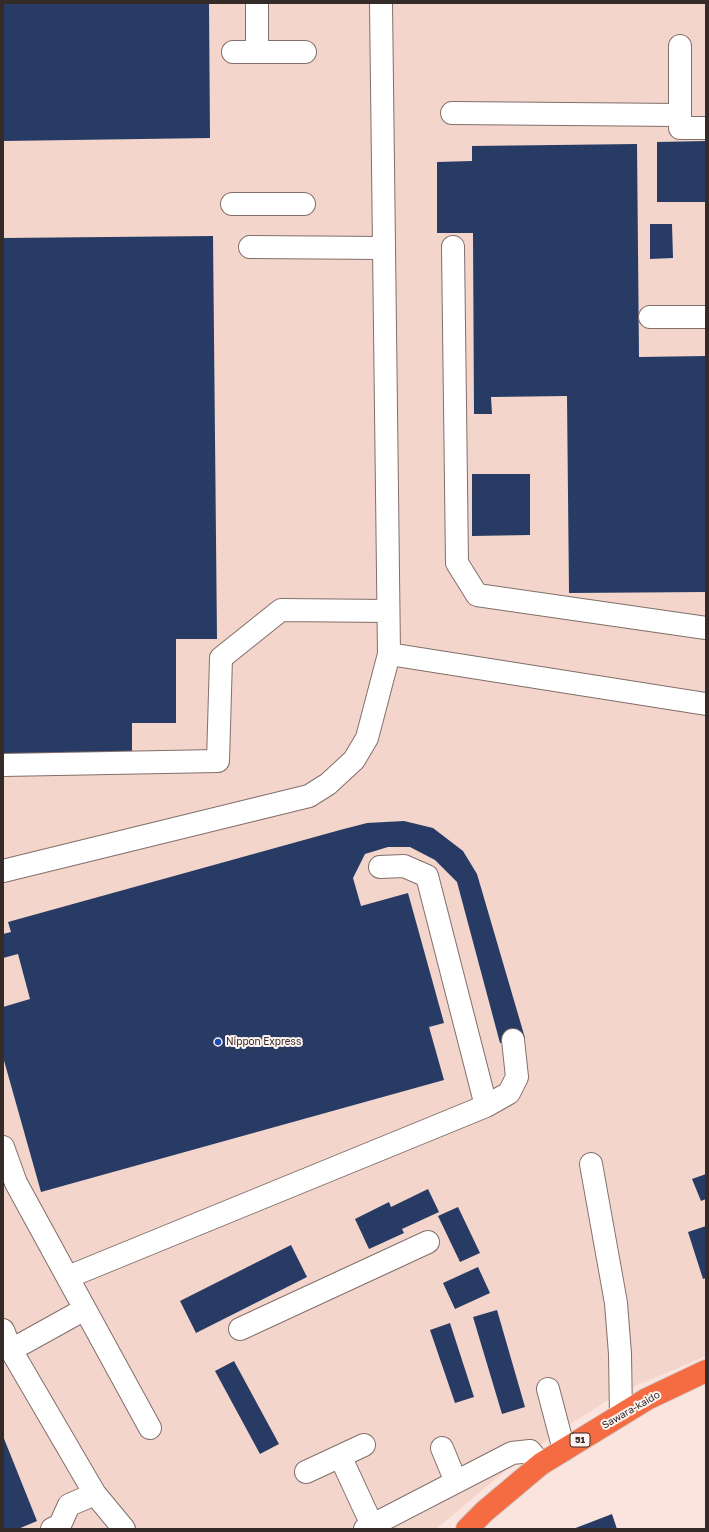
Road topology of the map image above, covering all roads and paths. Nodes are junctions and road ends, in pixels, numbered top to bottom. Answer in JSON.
{"nodes":[{"id":1,"x":257,"y":3,"type":"edge"},
{"id":2,"x":381,"y":3,"type":"edge"},
{"id":3,"x":680,"y":46,"type":"dead end"},
{"id":4,"x":233,"y":52,"type":"dead end"},
{"id":5,"x":257,"y":52,"type":"junction"},
{"id":6,"x":305,"y":52,"type":"dead end"},
{"id":7,"x":452,"y":113,"type":"dead end"},
{"id":8,"x":680,"y":116,"type":"junction"},
{"id":9,"x":706,"y":128,"type":"edge"},
{"id":10,"x":232,"y":204,"type":"dead end"},
{"id":11,"x":304,"y":204,"type":"dead end"},
{"id":12,"x":250,"y":247,"type":"dead end"},
{"id":13,"x":453,"y":247,"type":"dead end"},
{"id":14,"x":384,"y":248,"type":"junction"},
{"id":15,"x":650,"y":317,"type":"dead end"},
{"id":16,"x":706,"y":318,"type":"edge"},
{"id":17,"x":388,"y":611,"type":"junction"},
{"id":18,"x":706,"y":628,"type":"edge"},
{"id":19,"x":389,"y":654,"type":"junction"},
{"id":20,"x":706,"y":704,"type":"edge"},
{"id":21,"x":3,"y":765,"type":"edge"},
{"id":22,"x":380,"y":867,"type":"dead end"},
{"id":23,"x":3,"y":871,"type":"edge"},
{"id":24,"x":513,"y":1040,"type":"dead end"},
{"id":25,"x":486,"y":1106,"type":"junction"},
{"id":26,"x":3,"y":1147,"type":"edge"},
{"id":27,"x":591,"y":1164,"type":"dead end"},
{"id":28,"x":10,"y":1186,"type":"edge"},
{"id":29,"x":428,"y":1242,"type":"dead end"},
{"id":30,"x":68,"y":1277,"type":"junction"},
{"id":31,"x":85,"y":1309,"type":"junction"},
{"id":32,"x":240,"y":1329,"type":"dead end"},
{"id":33,"x":3,"y":1330,"type":"edge"},
{"id":34,"x":11,"y":1350,"type":"junction"},
{"id":35,"x":706,"y":1371,"type":"edge"},
{"id":36,"x":548,"y":1389,"type":"dead end"},
{"id":37,"x":621,"y":1415,"type":"junction"},
{"id":38,"x":150,"y":1428,"type":"dead end"},
{"id":39,"x":364,"y":1445,"type":"dead end"},
{"id":40,"x":442,"y":1448,"type":"dead end"},
{"id":41,"x":564,"y":1450,"type":"junction"},
{"id":42,"x":340,"y":1456,"type":"junction"},
{"id":43,"x":542,"y":1464,"type":"junction"},
{"id":44,"x":306,"y":1472,"type":"dead end"},
{"id":45,"x":456,"y":1482,"type":"junction"},
{"id":46,"x":95,"y":1494,"type":"junction"},
{"id":47,"x":368,"y":1527,"type":"edge"},
{"id":48,"x":52,"y":1529,"type":"edge"},
{"id":49,"x":124,"y":1529,"type":"edge"},
{"id":50,"x":467,"y":1529,"type":"edge"}],
"edges":[{"from":1,"to":5,"type":"street"},
{"from":2,"to":14,"type":"street"},
{"from":3,"to":8,"type":"street"},
{"from":4,"to":5,"type":"street"},
{"from":5,"to":6,"type":"street"},
{"from":7,"to":8,"type":"street"},
{"from":8,"to":9,"type":"street"},
{"from":10,"to":11,"type":"street"},
{"from":12,"to":14,"type":"street"},
{"from":13,"to":18,"type":"street"},
{"from":14,"to":17,"type":"street"},
{"from":15,"to":16,"type":"street"},
{"from":17,"to":19,"type":"street"},
{"from":17,"to":21,"type":"street"},
{"from":19,"to":20,"type":"street"},
{"from":19,"to":23,"type":"street"},
{"from":22,"to":25,"type":"street"},
{"from":24,"to":25,"type":"street"},
{"from":25,"to":30,"type":"street"},
{"from":26,"to":28,"type":"street"},
{"from":27,"to":37,"type":"street"},
{"from":28,"to":30,"type":"street"},
{"from":29,"to":32,"type":"street"},
{"from":30,"to":31,"type":"street"},
{"from":31,"to":34,"type":"street"},
{"from":31,"to":38,"type":"street"},
{"from":33,"to":34,"type":"street"},
{"from":34,"to":46,"type":"street"},
{"from":35,"to":37,"type":"highway","name":"Sawara-kaido","number":"51"},
{"from":36,"to":41,"type":"street"},
{"from":37,"to":41,"type":"highway","name":"Sawara-kaido","number":"51"},
{"from":39,"to":42,"type":"street"},
{"from":40,"to":45,"type":"street"},
{"from":41,"to":43,"type":"highway","name":"Sawara-kaido","number":"51"},
{"from":42,"to":44,"type":"street"},
{"from":42,"to":47,"type":"street"},
{"from":43,"to":45,"type":"street"},
{"from":43,"to":50,"type":"highway","name":"Sawara-kaido","number":"51"},
{"from":45,"to":47,"type":"street"},
{"from":46,"to":48,"type":"street"},
{"from":46,"to":49,"type":"street"}]}
